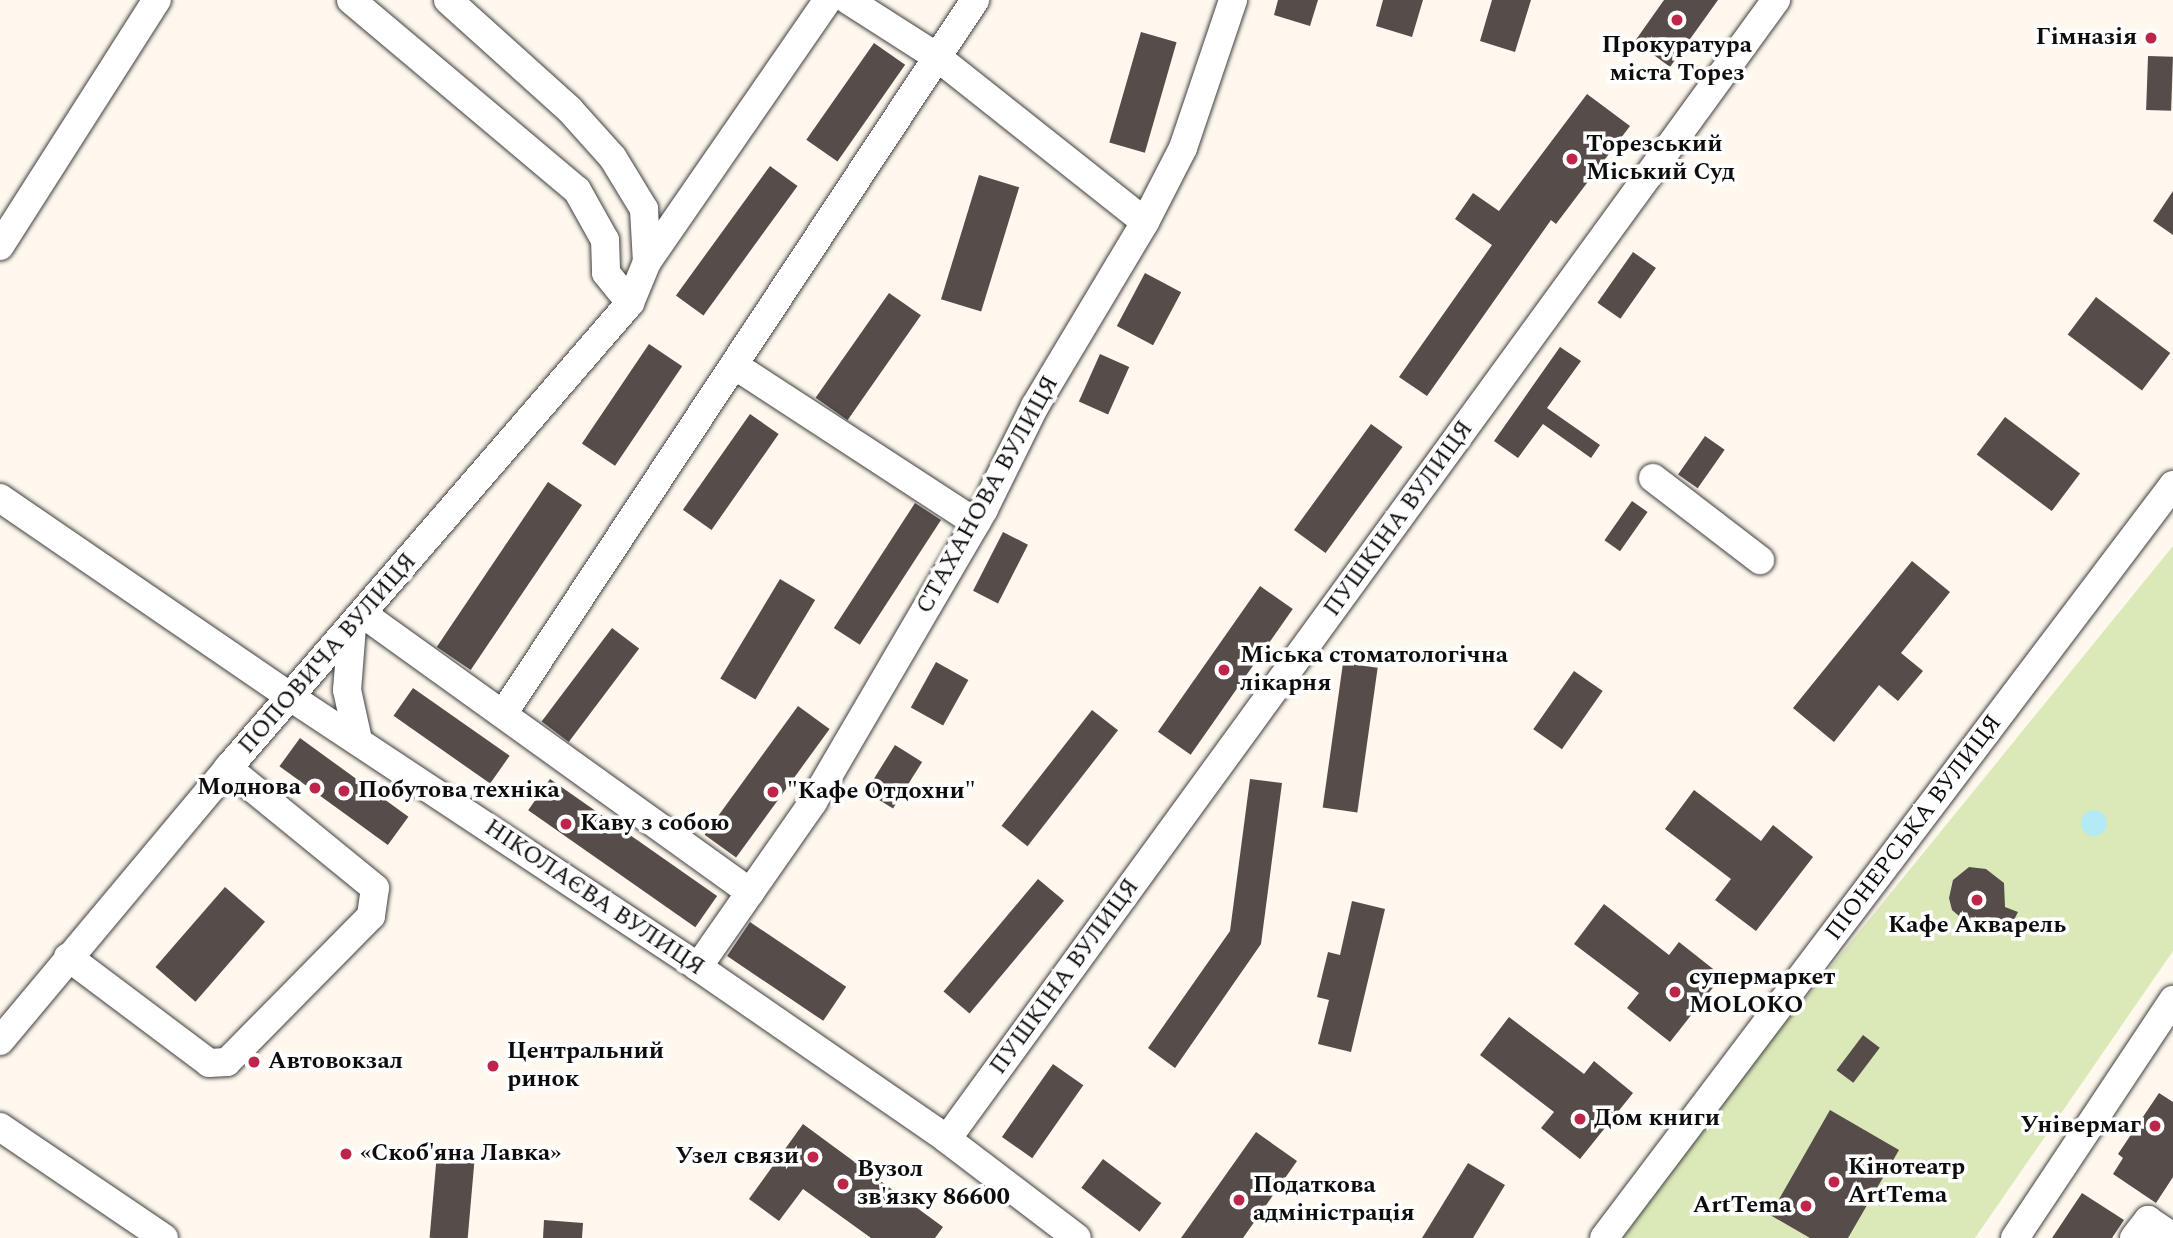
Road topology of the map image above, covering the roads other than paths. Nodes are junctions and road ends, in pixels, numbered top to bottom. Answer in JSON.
{"nodes":[{"id":1,"x":157,"y":0,"type":"edge"},
{"id":2,"x":351,"y":0,"type":"edge"},
{"id":3,"x":448,"y":0,"type":"edge"},
{"id":4,"x":828,"y":0,"type":"edge"},
{"id":5,"x":848,"y":0,"type":"edge"},
{"id":6,"x":975,"y":0,"type":"edge"},
{"id":7,"x":1233,"y":0,"type":"edge"},
{"id":8,"x":1776,"y":0,"type":"edge"},
{"id":9,"x":937,"y":57,"type":"junction"},
{"id":10,"x":1145,"y":222,"type":"junction"},
{"id":11,"x":0,"y":246,"type":"edge"},
{"id":12,"x":647,"y":262,"type":"junction"},
{"id":13,"x":631,"y":303,"type":"junction"},
{"id":14,"x":734,"y":365,"type":"junction"},
{"id":15,"x":1649,"y":485,"type":"dead end"},
{"id":16,"x":2173,"y":485,"type":"edge"},
{"id":17,"x":0,"y":498,"type":"edge"},
{"id":18,"x":976,"y":523,"type":"junction"},
{"id":19,"x":1755,"y":566,"type":"dead end"},
{"id":20,"x":358,"y":620,"type":"junction"},
{"id":21,"x":292,"y":698,"type":"junction"},
{"id":22,"x":503,"y":714,"type":"junction"},
{"id":23,"x":358,"y":740,"type":"junction"},
{"id":24,"x":228,"y":768,"type":"junction"},
{"id":25,"x":750,"y":891,"type":"junction"},
{"id":26,"x":68,"y":957,"type":"junction"},
{"id":27,"x":698,"y":967,"type":"junction"},
{"id":28,"x":2173,"y":1000,"type":"edge"},
{"id":29,"x":0,"y":1041,"type":"edge"},
{"id":30,"x":0,"y":1127,"type":"edge"},
{"id":31,"x":947,"y":1139,"type":"junction"},
{"id":32,"x":2173,"y":1237,"type":"edge"},
{"id":33,"x":164,"y":1238,"type":"edge"},
{"id":34,"x":1077,"y":1238,"type":"edge"},
{"id":35,"x":1604,"y":1238,"type":"edge"},
{"id":36,"x":2015,"y":1238,"type":"edge"},
{"id":37,"x":2134,"y":1238,"type":"edge"}],
"edges":[{"from":1,"to":11,"type":"street"},
{"from":2,"to":13,"type":"street"},
{"from":3,"to":12,"type":"street"},
{"from":4,"to":12,"type":"street"},
{"from":5,"to":9,"type":"street"},
{"from":6,"to":9,"type":"street"},
{"from":7,"to":10,"type":"street","name":"СТАХАНОВА ВУЛИЦЯ"},
{"from":8,"to":31,"type":"street","name":"ПУШКІНА ВУЛИЦЯ"},
{"from":9,"to":10,"type":"street"},
{"from":9,"to":14,"type":"street"},
{"from":10,"to":18,"type":"street","name":"СТАХАНОВА ВУЛИЦЯ"},
{"from":12,"to":13,"type":"street","name":"ПОПОВИЧА ВУЛИЦЯ"},
{"from":13,"to":20,"type":"street","name":"ПОПОВИЧА ВУЛИЦЯ"},
{"from":14,"to":18,"type":"street"},
{"from":14,"to":22,"type":"street"},
{"from":15,"to":19,"type":"street"},
{"from":16,"to":35,"type":"street","name":"ПІОНЕРСЬКА ВУЛИЦЯ"},
{"from":17,"to":21,"type":"street","name":"НІКОЛАЄВА ВУЛИЦЯ"},
{"from":18,"to":25,"type":"street","name":"СТАХАНОВА ВУЛИЦЯ"},
{"from":20,"to":21,"type":"street","name":"ПОПОВИЧА ВУЛИЦЯ"},
{"from":20,"to":22,"type":"street"},
{"from":20,"to":23,"type":"street"},
{"from":21,"to":23,"type":"street","name":"НІКОЛАЄВА ВУЛИЦЯ"},
{"from":21,"to":24,"type":"street","name":"ПОПОВИЧА ВУЛИЦЯ"},
{"from":22,"to":25,"type":"street"},
{"from":23,"to":27,"type":"street","name":"НІКОЛАЄВА ВУЛИЦЯ"},
{"from":24,"to":26,"type":"street","name":"ПОПОВИЧА ВУЛИЦЯ"},
{"from":24,"to":26,"type":"street"},
{"from":25,"to":27,"type":"street","name":"СТАХАНОВА ВУЛИЦЯ"},
{"from":26,"to":29,"type":"street","name":"ПОПОВИЧА ВУЛИЦЯ"},
{"from":27,"to":31,"type":"street","name":"НІКОЛАЄВА ВУЛИЦЯ"},
{"from":28,"to":36,"type":"street"},
{"from":30,"to":33,"type":"street"},
{"from":31,"to":34,"type":"street","name":"НІКОЛАЄВА ВУЛИЦЯ"},
{"from":32,"to":37,"type":"street"}]}
